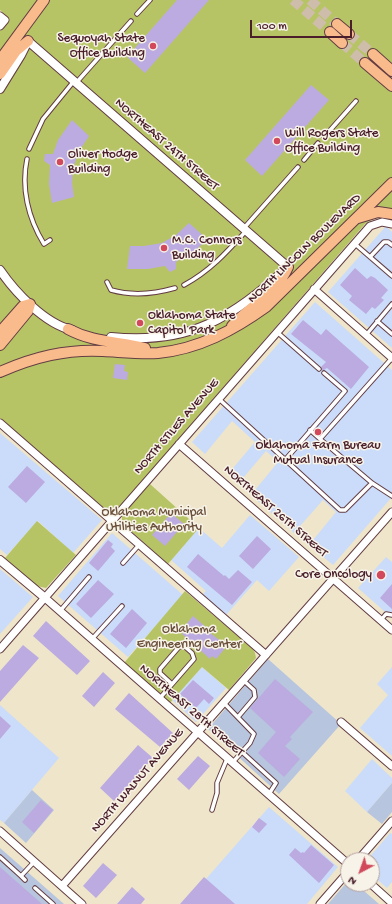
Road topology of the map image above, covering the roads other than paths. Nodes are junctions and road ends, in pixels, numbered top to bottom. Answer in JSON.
{"nodes":[{"id":1,"x":44,"y":0,"type":"edge"},
{"id":2,"x":150,"y":0,"type":"edge"},
{"id":3,"x":137,"y":14,"type":"dead end"},
{"id":4,"x":131,"y":21,"type":"dead end"},
{"id":5,"x":337,"y":24,"type":"tunnel mouth"},
{"id":6,"x":330,"y":32,"type":"tunnel mouth"},
{"id":7,"x":349,"y":34,"type":"tunnel mouth"},
{"id":8,"x":28,"y":41,"type":"junction"},
{"id":9,"x":342,"y":43,"type":"tunnel mouth"},
{"id":10,"x":373,"y":54,"type":"tunnel mouth"},
{"id":11,"x":0,"y":60,"type":"edge"},
{"id":12,"x":365,"y":63,"type":"tunnel mouth"},
{"id":13,"x":392,"y":71,"type":"edge"},
{"id":14,"x":0,"y":74,"type":"edge"},
{"id":15,"x":75,"y":82,"type":"junction"},
{"id":16,"x":392,"y":86,"type":"edge"},
{"id":17,"x":0,"y":89,"type":"edge"},
{"id":18,"x":356,"y":101,"type":"dead end"},
{"id":19,"x":324,"y":136,"type":"dead end"},
{"id":20,"x":318,"y":144,"type":"dead end"},
{"id":21,"x":29,"y":149,"type":"dead end"},
{"id":22,"x":27,"y":159,"type":"dead end"},
{"id":23,"x":304,"y":160,"type":"dead end"},
{"id":24,"x":298,"y":167,"type":"dead end"},
{"id":25,"x":392,"y":183,"type":"edge"},
{"id":26,"x":392,"y":214,"type":"edge"},
{"id":27,"x":356,"y":219,"type":"junction"},
{"id":28,"x":392,"y":224,"type":"edge"},
{"id":29,"x":245,"y":230,"type":"junction"},
{"id":30,"x":50,"y":240,"type":"dead end"},
{"id":31,"x":355,"y":244,"type":"junction"},
{"id":32,"x":392,"y":245,"type":"edge"},
{"id":33,"x":370,"y":257,"type":"junction"},
{"id":34,"x":288,"y":267,"type":"junction"},
{"id":35,"x":0,"y":270,"type":"edge"},
{"id":36,"x":392,"y":276,"type":"edge"},
{"id":37,"x":107,"y":282,"type":"dead end"},
{"id":38,"x":184,"y":284,"type":"dead end"},
{"id":39,"x":175,"y":288,"type":"dead end"},
{"id":40,"x":314,"y":289,"type":"junction"},
{"id":41,"x":30,"y":304,"type":"junction"},
{"id":42,"x":392,"y":304,"type":"edge"},
{"id":43,"x":377,"y":321,"type":"junction"},
{"id":44,"x":68,"y":329,"type":"junction"},
{"id":45,"x":0,"y":332,"type":"edge"},
{"id":46,"x":277,"y":332,"type":"junction"},
{"id":47,"x":225,"y":333,"type":"junction"},
{"id":48,"x":392,"y":334,"type":"edge"},
{"id":49,"x":366,"y":335,"type":"junction"},
{"id":50,"x":0,"y":345,"type":"edge"},
{"id":51,"x":158,"y":353,"type":"junction"},
{"id":52,"x":392,"y":358,"type":"edge"},
{"id":53,"x":319,"y":369,"type":"dead end"},
{"id":54,"x":0,"y":372,"type":"edge"},
{"id":55,"x":324,"y":373,"type":"dead end"},
{"id":56,"x":218,"y":398,"type":"junction"},
{"id":57,"x":0,"y":423,"type":"edge"},
{"id":58,"x":310,"y":430,"type":"junction"},
{"id":59,"x":320,"y":439,"type":"junction"},
{"id":60,"x":179,"y":444,"type":"junction"},
{"id":61,"x":285,"y":460,"type":"junction"},
{"id":62,"x":372,"y":483,"type":"junction"},
{"id":63,"x":392,"y":496,"type":"edge"},
{"id":64,"x":392,"y":512,"type":"edge"},
{"id":65,"x":112,"y":520,"type":"junction"},
{"id":66,"x":140,"y":545,"type":"junction"},
{"id":67,"x":0,"y":560,"type":"edge"},
{"id":68,"x":123,"y":562,"type":"dead end"},
{"id":69,"x":90,"y":577,"type":"dead end"},
{"id":70,"x":333,"y":578,"type":"junction"},
{"id":71,"x":44,"y":598,"type":"junction"},
{"id":72,"x":122,"y":606,"type":"dead end"},
{"id":73,"x":60,"y":611,"type":"junction"},
{"id":74,"x":392,"y":615,"type":"edge"},
{"id":75,"x":381,"y":620,"type":"junction"},
{"id":76,"x":392,"y":630,"type":"edge"},
{"id":77,"x":92,"y":640,"type":"junction"},
{"id":78,"x":0,"y":649,"type":"edge"},
{"id":79,"x":266,"y":655,"type":"junction"},
{"id":80,"x":243,"y":680,"type":"junction"},
{"id":81,"x":172,"y":684,"type":"junction"},
{"id":82,"x":159,"y":699,"type":"junction"},
{"id":83,"x":223,"y":702,"type":"junction"},
{"id":84,"x":238,"y":716,"type":"junction"},
{"id":85,"x":341,"y":722,"type":"dead end"},
{"id":86,"x":197,"y":732,"type":"junction"},
{"id":87,"x":242,"y":752,"type":"junction"},
{"id":88,"x":230,"y":761,"type":"junction"},
{"id":89,"x":392,"y":766,"type":"edge"},
{"id":90,"x":268,"y":795,"type":"junction"},
{"id":91,"x":212,"y":810,"type":"dead end"},
{"id":92,"x":392,"y":821,"type":"edge"},
{"id":93,"x":0,"y":831,"type":"edge"},
{"id":94,"x":365,"y":852,"type":"edge"},
{"id":95,"x":0,"y":857,"type":"edge"},
{"id":96,"x":340,"y":857,"type":"edge"},
{"id":97,"x":34,"y":862,"type":"junction"},
{"id":98,"x":21,"y":876,"type":"junction"},
{"id":99,"x":25,"y":880,"type":"dead end"},
{"id":100,"x":340,"y":881,"type":"edge"},
{"id":101,"x":62,"y":886,"type":"junction"},
{"id":102,"x":35,"y":888,"type":"dead end"},
{"id":103,"x":380,"y":892,"type":"edge"},
{"id":104,"x":392,"y":902,"type":"edge"},
{"id":105,"x":53,"y":904,"type":"edge"},
{"id":106,"x":81,"y":904,"type":"edge"},
{"id":107,"x":320,"y":904,"type":"edge"}],
"edges":[{"from":1,"to":11,"type":"main road"},
{"from":2,"to":3,"type":"lane"},
{"from":4,"to":15,"type":"lane"},
{"from":5,"to":7,"type":"main road"},
{"from":6,"to":9,"type":"main road"},
{"from":8,"to":14,"type":"main road"},
{"from":8,"to":15,"type":"street","name":"NORTHEAST 24TH STREET"},
{"from":8,"to":17,"type":"street"},
{"from":10,"to":13,"type":"main road"},
{"from":12,"to":16,"type":"main road"},
{"from":15,"to":21,"type":"lane"},
{"from":15,"to":29,"type":"street","name":"NORTHEAST 24TH STREET"},
{"from":18,"to":19,"type":"lane"},
{"from":20,"to":23,"type":"lane"},
{"from":22,"to":30,"type":"lane"},
{"from":24,"to":29,"type":"lane"},
{"from":25,"to":27,"type":"main road","name":"NORTH LINCOLN BOULEVARD"},
{"from":26,"to":27,"type":"main road"},
{"from":27,"to":47,"type":"main road","name":"NORTH LINCOLN BOULEVARD"},
{"from":28,"to":31,"type":"street","name":"NORTH STILES AVENUE"},
{"from":29,"to":34,"type":"street","name":"NORTHEAST 24TH STREET"},
{"from":29,"to":38,"type":"lane"},
{"from":31,"to":33,"type":"lane"},
{"from":31,"to":40,"type":"street","name":"NORTH STILES AVENUE"},
{"from":32,"to":33,"type":"lane"},
{"from":33,"to":36,"type":"lane"},
{"from":34,"to":44,"type":"street"},
{"from":34,"to":47,"type":"main road"},
{"from":35,"to":41,"type":"street"},
{"from":37,"to":39,"type":"lane"},
{"from":40,"to":46,"type":"street","name":"NORTH STILES AVENUE"},
{"from":40,"to":49,"type":"street"},
{"from":41,"to":44,"type":"street"},
{"from":41,"to":45,"type":"main road"},
{"from":41,"to":50,"type":"main road"},
{"from":42,"to":43,"type":"lane"},
{"from":43,"to":48,"type":"lane"},
{"from":43,"to":49,"type":"lane"},
{"from":44,"to":51,"type":"main road"},
{"from":46,"to":53,"type":"lane"},
{"from":46,"to":56,"type":"street","name":"NORTH STILES AVENUE"},
{"from":47,"to":51,"type":"main road","name":"NORTH LINCOLN BOULEVARD"},
{"from":49,"to":52,"type":"street"},
{"from":51,"to":54,"type":"main road","name":"NORTH LINCOLN BOULEVARD"},
{"from":52,"to":59,"type":"lane"},
{"from":55,"to":58,"type":"lane"},
{"from":56,"to":60,"type":"street","name":"NORTH STILES AVENUE"},
{"from":56,"to":61,"type":"lane"},
{"from":57,"to":65,"type":"street"},
{"from":58,"to":59,"type":"lane"},
{"from":58,"to":61,"type":"lane"},
{"from":59,"to":62,"type":"lane"},
{"from":60,"to":65,"type":"street","name":"NORTH STILES AVENUE"},
{"from":60,"to":70,"type":"street","name":"NORTHEAST 26TH STREET"},
{"from":61,"to":62,"type":"lane"},
{"from":62,"to":63,"type":"lane"},
{"from":64,"to":70,"type":"street","name":"NORTH WALNUT AVENUE"},
{"from":65,"to":66,"type":"street"},
{"from":65,"to":71,"type":"street","name":"NORTH STILES AVENUE"},
{"from":66,"to":68,"type":"lane"},
{"from":66,"to":79,"type":"street"},
{"from":67,"to":71,"type":"street","name":"NORTHEAST 28TH STREET"},
{"from":69,"to":73,"type":"lane"},
{"from":70,"to":75,"type":"street","name":"NORTHEAST 26TH STREET"},
{"from":70,"to":79,"type":"street","name":"NORTH WALNUT AVENUE"},
{"from":71,"to":73,"type":"street","name":"NORTHEAST 28TH STREET"},
{"from":71,"to":78,"type":"street","name":"NORTH STILES AVENUE"},
{"from":72,"to":77,"type":"lane"},
{"from":73,"to":77,"type":"street","name":"NORTHEAST 28TH STREET"},
{"from":74,"to":75,"type":"lane"},
{"from":75,"to":76,"type":"street","name":"NORTHEAST 26TH STREET"},
{"from":77,"to":82,"type":"street","name":"NORTHEAST 28TH STREET"},
{"from":79,"to":80,"type":"street","name":"NORTH WALNUT AVENUE"},
{"from":80,"to":83,"type":"street","name":"NORTH WALNUT AVENUE"},
{"from":80,"to":84,"type":"lane"},
{"from":81,"to":81,"type":"lane"},
{"from":81,"to":82,"type":"lane"},
{"from":82,"to":86,"type":"street","name":"NORTHEAST 28TH STREET"},
{"from":83,"to":84,"type":"lane"},
{"from":83,"to":86,"type":"street","name":"NORTH WALNUT AVENUE"},
{"from":84,"to":87,"type":"lane"},
{"from":85,"to":89,"type":"street"},
{"from":86,"to":88,"type":"street","name":"NORTHEAST 28TH STREET"},
{"from":86,"to":101,"type":"street","name":"NORTH WALNUT AVENUE"},
{"from":87,"to":88,"type":"lane"},
{"from":87,"to":90,"type":"lane"},
{"from":88,"to":90,"type":"street","name":"NORTHEAST 28TH STREET"},
{"from":88,"to":91,"type":"lane"},
{"from":90,"to":96,"type":"street","name":"NORTHEAST 28TH STREET"},
{"from":92,"to":94,"type":"street"},
{"from":93,"to":97,"type":"street"},
{"from":95,"to":98,"type":"lane"},
{"from":97,"to":98,"type":"lane"},
{"from":97,"to":101,"type":"street"},
{"from":98,"to":99,"type":"lane"},
{"from":100,"to":107,"type":"street"},
{"from":101,"to":106,"type":"street"},
{"from":102,"to":105,"type":"lane"},
{"from":103,"to":104,"type":"street"}]}
